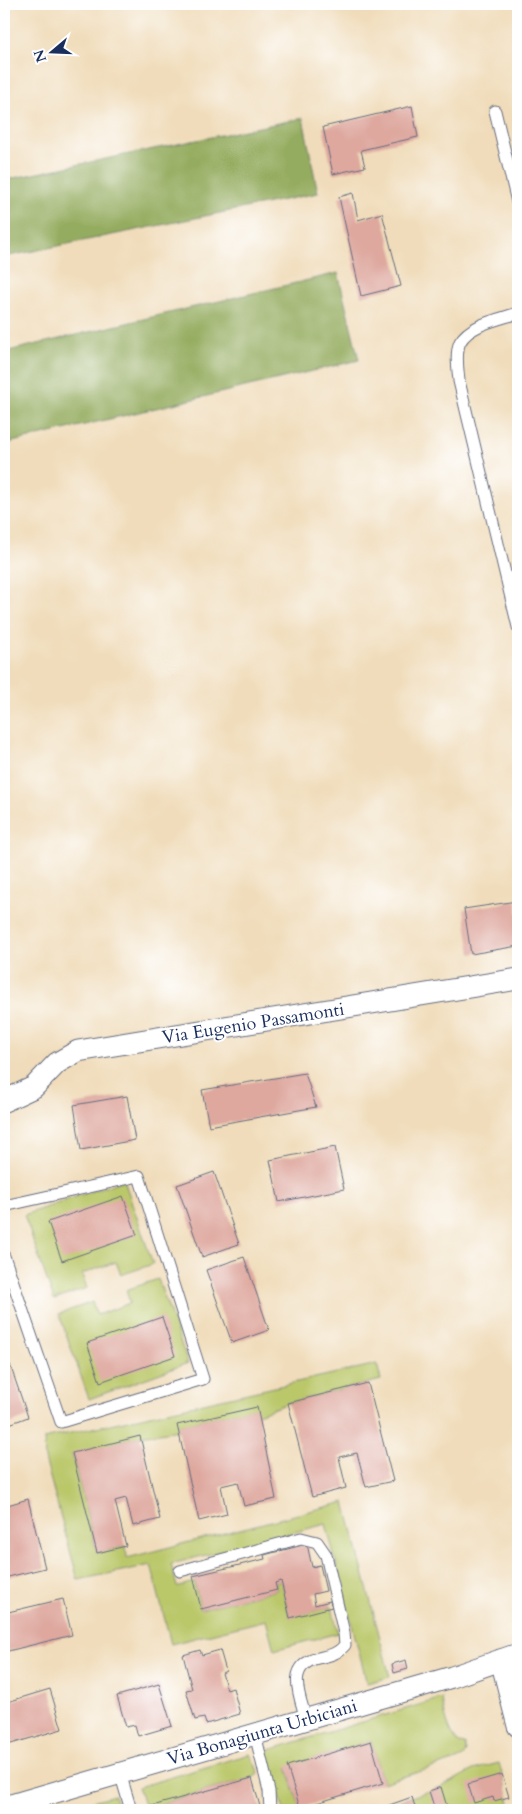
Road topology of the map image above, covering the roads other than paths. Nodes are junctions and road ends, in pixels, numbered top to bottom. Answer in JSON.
{"nodes":[{"id":1,"x":495,"y":111,"type":"dead end"},
{"id":2,"x":518,"y":206,"type":"edge"},
{"id":3,"x":518,"y":313,"type":"edge"},
{"id":4,"x":518,"y":627,"type":"edge"},
{"id":5,"x":518,"y":979,"type":"edge"},
{"id":6,"x":4,"y":1101,"type":"edge"},
{"id":7,"x":4,"y":1206,"type":"edge"},
{"id":8,"x":4,"y":1256,"type":"edge"},
{"id":9,"x":180,"y":1571,"type":"dead end"},
{"id":10,"x":510,"y":1657,"type":"edge"},
{"id":11,"x":306,"y":1720,"type":"junction"},
{"id":12,"x":518,"y":1726,"type":"edge"},
{"id":13,"x":255,"y":1734,"type":"junction"},
{"id":14,"x":120,"y":1773,"type":"junction"},
{"id":15,"x":4,"y":1807,"type":"edge"},
{"id":16,"x":131,"y":1810,"type":"edge"},
{"id":17,"x":270,"y":1810,"type":"edge"}],
"edges":[{"from":1,"to":2,"type":"lane"},
{"from":3,"to":4,"type":"lane"},
{"from":5,"to":6,"type":"street","name":"Via Eugenio Passamonti"},
{"from":7,"to":8,"type":"lane"},
{"from":9,"to":11,"type":"lane"},
{"from":10,"to":11,"type":"street","name":"Via Bonagiunta Urbiciani"},
{"from":10,"to":12,"type":"street"},
{"from":11,"to":13,"type":"street","name":"Via Bonagiunta Urbiciani"},
{"from":13,"to":14,"type":"street","name":"Via Bonagiunta Urbiciani"},
{"from":13,"to":17,"type":"lane"},
{"from":14,"to":15,"type":"street","name":"Via Bonagiunta Urbiciani"},
{"from":14,"to":16,"type":"lane"}]}
